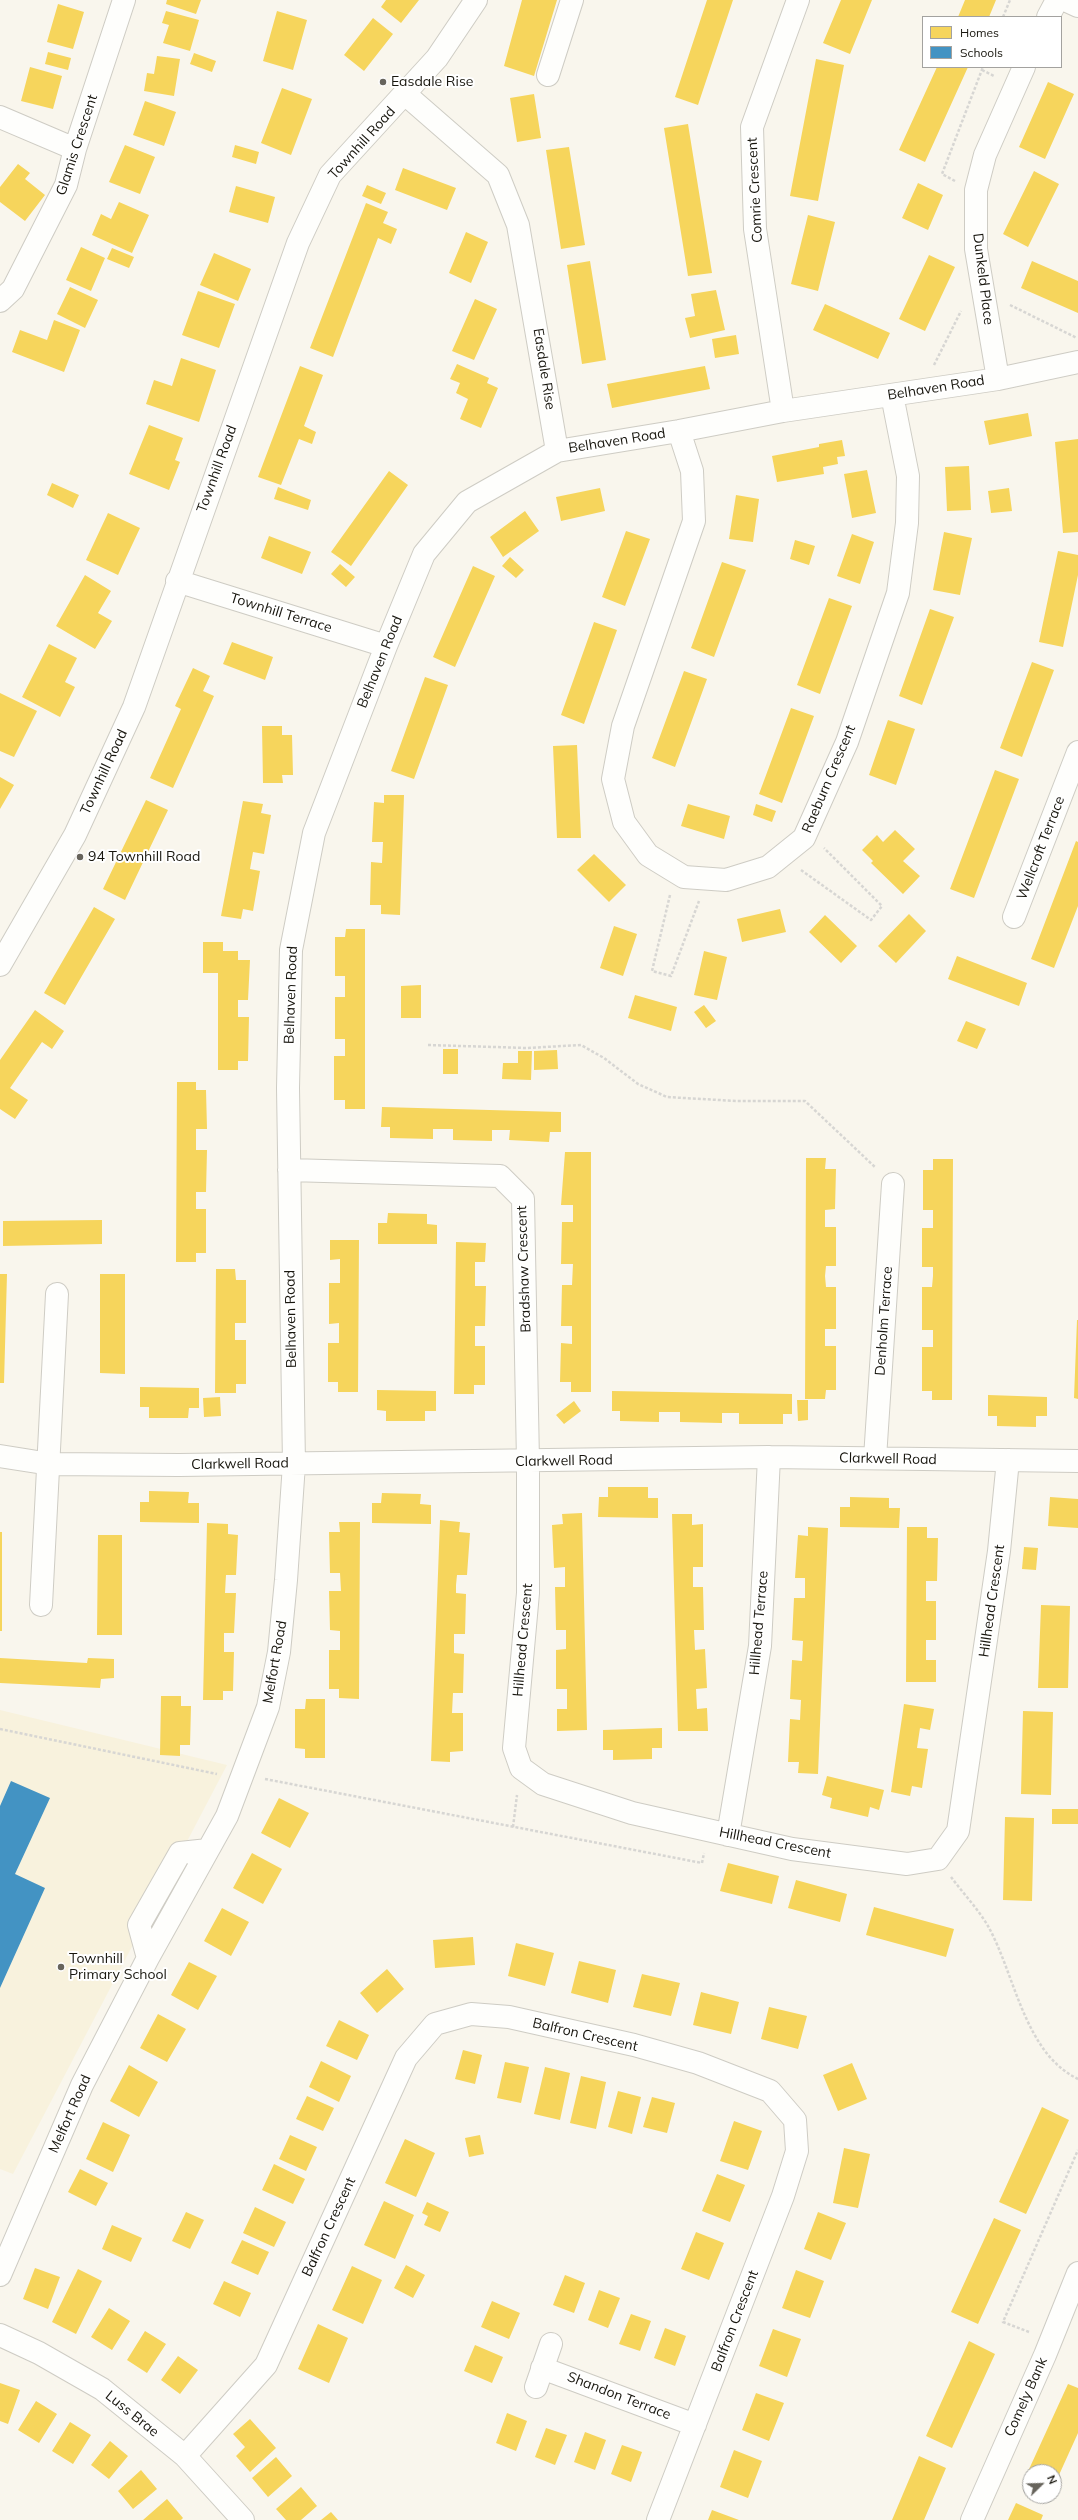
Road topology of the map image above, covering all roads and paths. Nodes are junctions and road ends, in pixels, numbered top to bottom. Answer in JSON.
{"nodes":[{"id":1,"x":124,"y":0,"type":"edge"},
{"id":2,"x":476,"y":0,"type":"edge"},
{"id":3,"x":572,"y":0,"type":"edge"},
{"id":4,"x":798,"y":0,"type":"edge"},
{"id":5,"x":1010,"y":0,"type":"edge"},
{"id":6,"x":1057,"y":0,"type":"edge"},
{"id":7,"x":1065,"y":0,"type":"edge"},
{"id":8,"x":1078,"y":6,"type":"edge"},
{"id":9,"x":1003,"y":16,"type":"edge"},
{"id":10,"x":1049,"y":16,"type":"edge"},
{"id":11,"x":983,"y":68,"type":"edge"},
{"id":12,"x":1024,"y":68,"type":"edge"},
{"id":13,"x":548,"y":75,"type":"dead end"},
{"id":14,"x":405,"y":94,"type":"junction"},
{"id":15,"x":0,"y":117,"type":"edge"},
{"id":16,"x":75,"y":149,"type":"junction"},
{"id":17,"x":942,"y":174,"type":"dead end"},
{"id":18,"x":983,"y":291,"type":"junction"},
{"id":19,"x":0,"y":301,"type":"edge"},
{"id":20,"x":962,"y":309,"type":"dead end"},
{"id":21,"x":1078,"y":338,"type":"edge"},
{"id":22,"x":1078,"y":362,"type":"edge"},
{"id":23,"x":998,"y":379,"type":"junction"},
{"id":24,"x":921,"y":391,"type":"junction"},
{"id":25,"x":892,"y":395,"type":"junction"},
{"id":26,"x":784,"y":410,"type":"junction"},
{"id":27,"x":679,"y":431,"type":"junction"},
{"id":28,"x":557,"y":451,"type":"junction"},
{"id":29,"x":177,"y":581,"type":"junction"},
{"id":30,"x":386,"y":646,"type":"junction"},
{"id":31,"x":1077,"y":756,"type":"edge"},
{"id":32,"x":807,"y":831,"type":"junction"},
{"id":33,"x":781,"y":856,"type":"junction"},
{"id":34,"x":675,"y":871,"type":"junction"},
{"id":35,"x":707,"y":879,"type":"junction"},
{"id":36,"x":1014,"y":917,"type":"dead end"},
{"id":37,"x":0,"y":965,"type":"edge"},
{"id":38,"x":428,"y":1045,"type":"dead end"},
{"id":39,"x":289,"y":1170,"type":"junction"},
{"id":40,"x":893,"y":1184,"type":"joint"},
{"id":41,"x":57,"y":1294,"type":"dead end"},
{"id":42,"x":0,"y":1456,"type":"edge"},
{"id":43,"x":769,"y":1458,"type":"junction"},
{"id":44,"x":875,"y":1458,"type":"junction"},
{"id":45,"x":1008,"y":1460,"type":"junction"},
{"id":46,"x":1078,"y":1461,"type":"edge"},
{"id":47,"x":528,"y":1462,"type":"junction"},
{"id":48,"x":50,"y":1464,"type":"junction"},
{"id":49,"x":294,"y":1464,"type":"junction"},
{"id":50,"x":41,"y":1605,"type":"dead end"},
{"id":51,"x":0,"y":1729,"type":"edge"},
{"id":52,"x":521,"y":1768,"type":"junction"},
{"id":53,"x":242,"y":1777,"type":"junction"},
{"id":54,"x":513,"y":1827,"type":"junction"},
{"id":55,"x":719,"y":1833,"type":"junction"},
{"id":56,"x":938,"y":1859,"type":"junction"},
{"id":57,"x":1078,"y":2079,"type":"edge"},
{"id":58,"x":1078,"y":2150,"type":"edge"},
{"id":59,"x":1078,"y":2273,"type":"edge"},
{"id":60,"x":0,"y":2275,"type":"edge"},
{"id":61,"x":0,"y":2336,"type":"edge"},
{"id":62,"x":1051,"y":2340,"type":"junction"},
{"id":63,"x":551,"y":2344,"type":"dead end"},
{"id":64,"x":695,"y":2425,"type":"junction"},
{"id":65,"x":185,"y":2456,"type":"junction"},
{"id":66,"x":243,"y":2520,"type":"edge"},
{"id":67,"x":658,"y":2520,"type":"edge"},
{"id":68,"x":972,"y":2520,"type":"edge"}],
"edges":[{"from":1,"to":16,"type":"street","name":"Glamis Crescent"},
{"from":2,"to":14,"type":"street","name":"Townhill Road"},
{"from":3,"to":13,"type":"street"},
{"from":4,"to":26,"type":"street","name":"Comrie Crescent"},
{"from":5,"to":9,"type":"path"},
{"from":6,"to":10,"type":"street"},
{"from":7,"to":8,"type":"street"},
{"from":11,"to":17,"type":"path"},
{"from":12,"to":18,"type":"street","name":"Dunkeld Place"},
{"from":14,"to":28,"type":"street","name":"Easdale Rise"},
{"from":14,"to":29,"type":"street","name":"Townhill Road"},
{"from":15,"to":16,"type":"street"},
{"from":16,"to":19,"type":"street","name":"Glamis Crescent"},
{"from":18,"to":21,"type":"path"},
{"from":18,"to":23,"type":"street","name":"Dunkeld Place"},
{"from":20,"to":24,"type":"path"},
{"from":22,"to":23,"type":"street","name":"Belhaven Road"},
{"from":23,"to":24,"type":"street","name":"Belhaven Road"},
{"from":24,"to":25,"type":"street","name":"Belhaven Road"},
{"from":25,"to":26,"type":"street","name":"Belhaven Road"},
{"from":25,"to":32,"type":"street","name":"Raeburn Crescent"},
{"from":26,"to":27,"type":"street","name":"Belhaven Road"},
{"from":27,"to":28,"type":"street","name":"Belhaven Road"},
{"from":27,"to":34,"type":"street","name":"Raeburn Crescent"},
{"from":28,"to":30,"type":"street","name":"Belhaven Road"},
{"from":29,"to":30,"type":"street","name":"Townhill Terrace"},
{"from":29,"to":37,"type":"street","name":"Townhill Road"},
{"from":30,"to":39,"type":"street","name":"Belhaven Road"},
{"from":31,"to":36,"type":"street","name":"Wellcroft Terrace"},
{"from":32,"to":33,"type":"street","name":"Raeburn Crescent"},
{"from":32,"to":33,"type":"path"},
{"from":33,"to":35,"type":"street","name":"Raeburn Crescent"},
{"from":34,"to":35,"type":"street","name":"Raeburn Crescent"},
{"from":34,"to":35,"type":"path"},
{"from":38,"to":40,"type":"path"},
{"from":39,"to":47,"type":"street","name":"Bradshaw Crescent"},
{"from":39,"to":49,"type":"street","name":"Belhaven Road"},
{"from":40,"to":44,"type":"street","name":"Denholm Terrace"},
{"from":41,"to":48,"type":"street"},
{"from":42,"to":48,"type":"street","name":"Clarkwell Road"},
{"from":43,"to":44,"type":"street","name":"Clarkwell Road"},
{"from":43,"to":47,"type":"street","name":"Clarkwell Road"},
{"from":43,"to":55,"type":"street","name":"Hillhead Terrace"},
{"from":44,"to":45,"type":"street","name":"Clarkwell Road"},
{"from":45,"to":46,"type":"street","name":"Clarkwell Road"},
{"from":45,"to":56,"type":"street","name":"Hillhead Crescent"},
{"from":47,"to":49,"type":"street","name":"Clarkwell Road"},
{"from":47,"to":52,"type":"street","name":"Hillhead Crescent"},
{"from":48,"to":49,"type":"street","name":"Clarkwell Road"},
{"from":48,"to":50,"type":"street"},
{"from":49,"to":53,"type":"street","name":"Melfort Road"},
{"from":51,"to":53,"type":"path"},
{"from":52,"to":54,"type":"path"},
{"from":52,"to":55,"type":"street","name":"Hillhead Crescent"},
{"from":53,"to":54,"type":"path"},
{"from":53,"to":60,"type":"street","name":"Melfort Road"},
{"from":54,"to":55,"type":"path"},
{"from":55,"to":56,"type":"street","name":"Hillhead Crescent"},
{"from":56,"to":57,"type":"path"},
{"from":58,"to":62,"type":"path"},
{"from":59,"to":62,"type":"street","name":"Comely Bank"},
{"from":61,"to":65,"type":"street","name":"Luss Brae"},
{"from":62,"to":68,"type":"street","name":"Comely Bank"},
{"from":63,"to":64,"type":"street","name":"Shandon Terrace"},
{"from":64,"to":65,"type":"street","name":"Balfron Crescent"},
{"from":64,"to":67,"type":"street","name":"Balfron Crescent"},
{"from":65,"to":66,"type":"street","name":"Luss Brae"}]}
